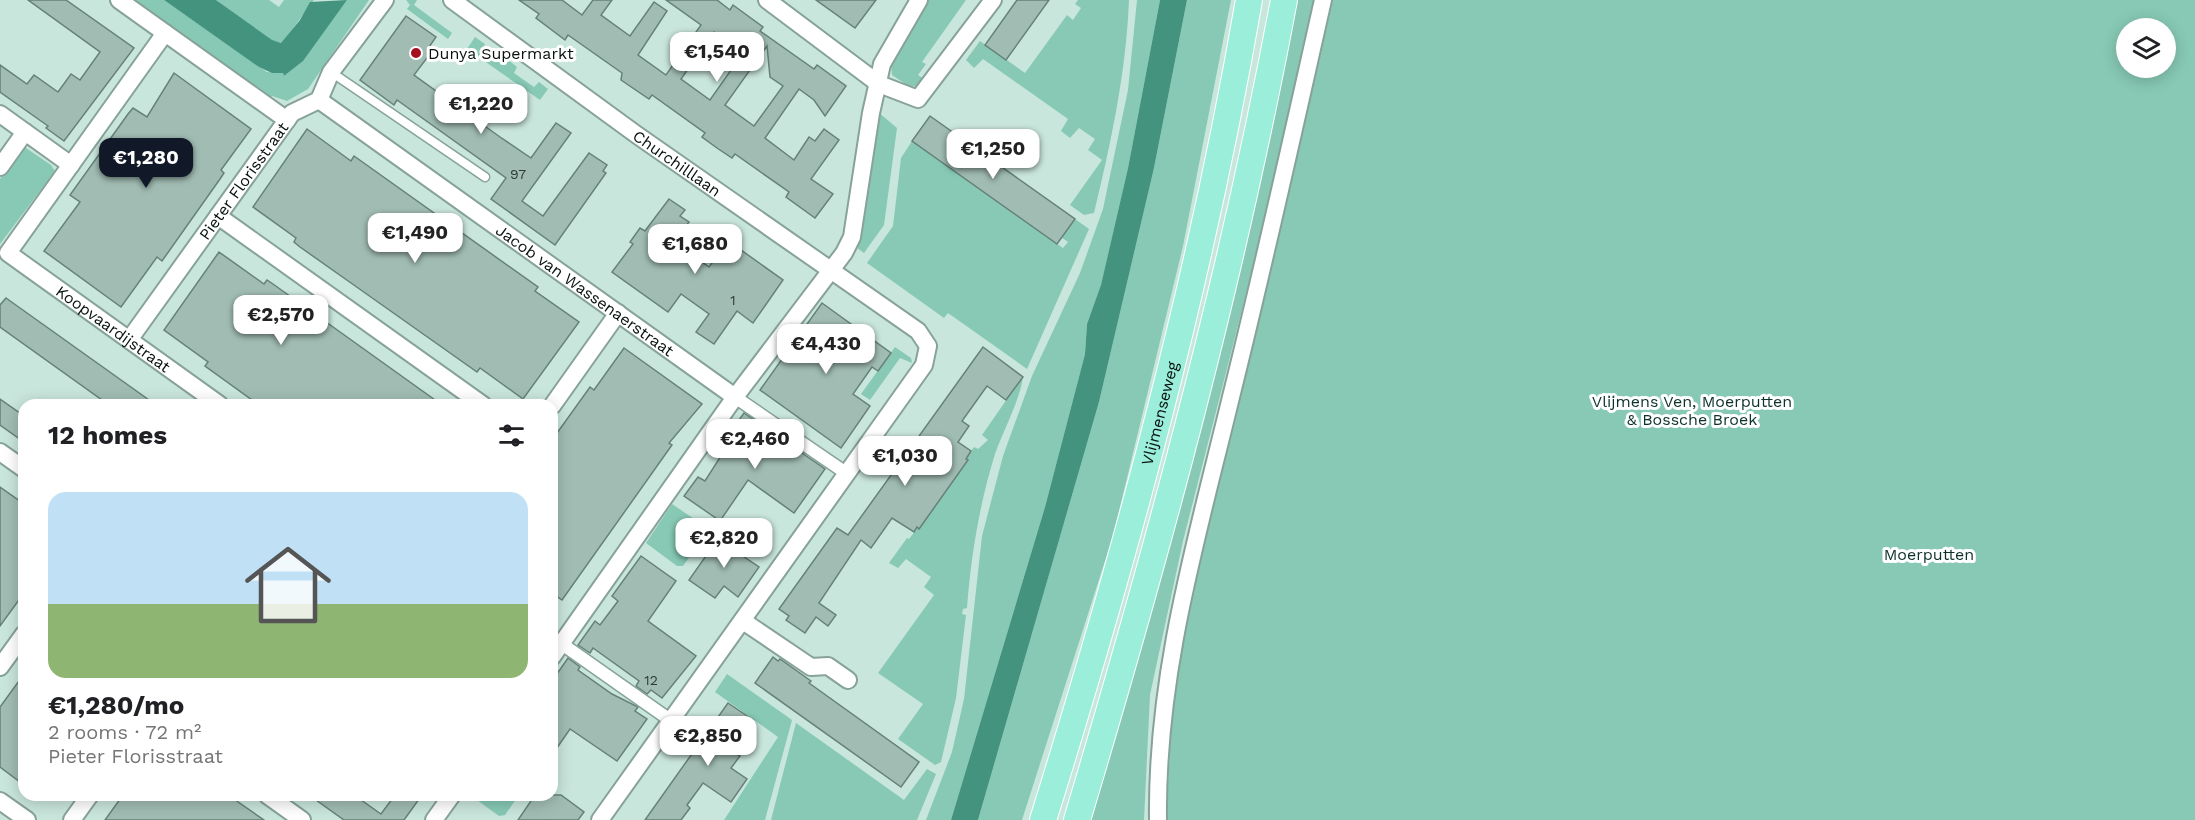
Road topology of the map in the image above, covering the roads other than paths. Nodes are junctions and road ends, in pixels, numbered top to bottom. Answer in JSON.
{"nodes":[{"id":1,"x":119,"y":0,"type":"edge"},
{"id":2,"x":385,"y":0,"type":"edge"},
{"id":3,"x":452,"y":0,"type":"edge"},
{"id":4,"x":767,"y":0,"type":"edge"},
{"id":5,"x":919,"y":0,"type":"edge"},
{"id":6,"x":993,"y":0,"type":"edge"},
{"id":7,"x":1249,"y":0,"type":"edge"},
{"id":8,"x":1284,"y":0,"type":"edge"},
{"id":9,"x":1323,"y":0,"type":"edge"},
{"id":10,"x":165,"y":33,"type":"junction"},
{"id":11,"x":331,"y":72,"type":"junction"},
{"id":12,"x":879,"y":84,"type":"junction"},
{"id":13,"x":319,"y":100,"type":"junction"},
{"id":14,"x":0,"y":114,"type":"edge"},
{"id":15,"x":287,"y":120,"type":"junction"},
{"id":16,"x":25,"y":132,"type":"junction"},
{"id":17,"x":71,"y":165,"type":"junction"},
{"id":18,"x":0,"y":167,"type":"edge"},
{"id":19,"x":485,"y":177,"type":"dead end"},
{"id":20,"x":218,"y":216,"type":"junction"},
{"id":21,"x":831,"y":268,"type":"junction"},
{"id":22,"x":618,"y":313,"type":"junction"},
{"id":23,"x":129,"y":340,"type":"junction"},
{"id":24,"x":735,"y":397,"type":"junction"},
{"id":25,"x":212,"y":399,"type":"edge"},
{"id":26,"x":475,"y":399,"type":"edge"},
{"id":27,"x":557,"y":399,"type":"edge"},
{"id":28,"x":0,"y":452,"type":"edge"},
{"id":29,"x":18,"y":465,"type":"edge"},
{"id":30,"x":846,"y":473,"type":"junction"},
{"id":31,"x":743,"y":621,"type":"junction"},
{"id":32,"x":18,"y":642,"type":"edge"},
{"id":33,"x":558,"y":650,"type":"edge"},
{"id":34,"x":558,"y":652,"type":"edge"},
{"id":35,"x":0,"y":668,"type":"edge"},
{"id":36,"x":848,"y":680,"type":"dead end"},
{"id":37,"x":670,"y":720,"type":"junction"},
{"id":38,"x":0,"y":801,"type":"edge"},
{"id":39,"x":86,"y":801,"type":"edge"},
{"id":40,"x":278,"y":801,"type":"edge"},
{"id":41,"x":448,"y":801,"type":"edge"},
{"id":42,"x":27,"y":820,"type":"edge"},
{"id":43,"x":72,"y":820,"type":"edge"},
{"id":44,"x":302,"y":820,"type":"edge"},
{"id":45,"x":434,"y":820,"type":"edge"},
{"id":46,"x":600,"y":820,"type":"edge"},
{"id":47,"x":1043,"y":820,"type":"edge"},
{"id":48,"x":1077,"y":820,"type":"edge"},
{"id":49,"x":1158,"y":820,"type":"edge"}],
"edges":[{"from":1,"to":10,"type":"street"},
{"from":2,"to":11,"type":"street"},
{"from":3,"to":21,"type":"street","name":"Churchilllaan"},
{"from":4,"to":12,"type":"street"},
{"from":5,"to":12,"type":"street"},
{"from":6,"to":12,"type":"street"},
{"from":7,"to":47,"type":"main road","name":"Vlijmenseweg"},
{"from":8,"to":48,"type":"main road","name":"Vlijmenseweg"},
{"from":9,"to":49,"type":"street"},
{"from":10,"to":15,"type":"street"},
{"from":10,"to":17,"type":"street"},
{"from":11,"to":13,"type":"street"},
{"from":11,"to":19,"type":"lane"},
{"from":12,"to":21,"type":"street"},
{"from":13,"to":15,"type":"street","name":"Pieter Florisstraat"},
{"from":13,"to":22,"type":"street","name":"Jacob van Wassenaerstraat"},
{"from":14,"to":16,"type":"street"},
{"from":15,"to":20,"type":"street","name":"Pieter Florisstraat"},
{"from":16,"to":17,"type":"street"},
{"from":16,"to":18,"type":"street"},
{"from":17,"to":23,"type":"street","name":"Koopvaardijstraat"},
{"from":20,"to":23,"type":"street","name":"Pieter Florisstraat"},
{"from":20,"to":26,"type":"street"},
{"from":21,"to":24,"type":"street"},
{"from":21,"to":30,"type":"street","name":"Churchilllaan"},
{"from":22,"to":24,"type":"street","name":"Jacob van Wassenaerstraat"},
{"from":22,"to":27,"type":"street"},
{"from":23,"to":25,"type":"street","name":"Koopvaardijstraat"},
{"from":24,"to":30,"type":"street"},
{"from":24,"to":33,"type":"street"},
{"from":28,"to":29,"type":"street"},
{"from":30,"to":31,"type":"street"},
{"from":31,"to":36,"type":"street"},
{"from":31,"to":37,"type":"street"},
{"from":32,"to":35,"type":"street"},
{"from":34,"to":37,"type":"street"},
{"from":37,"to":46,"type":"street"},
{"from":38,"to":42,"type":"street"},
{"from":39,"to":43,"type":"street"},
{"from":40,"to":44,"type":"street"},
{"from":41,"to":45,"type":"street"}]}
